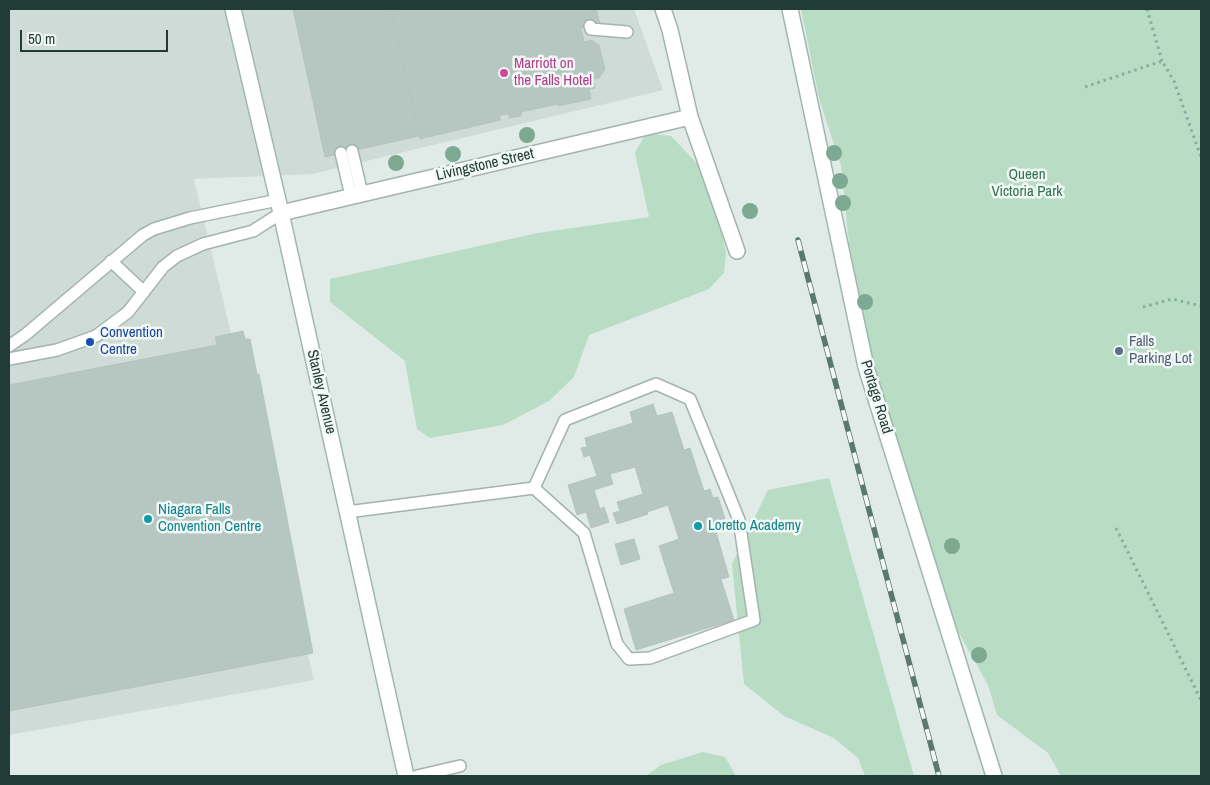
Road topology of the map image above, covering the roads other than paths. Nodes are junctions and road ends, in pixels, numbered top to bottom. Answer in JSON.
{"nodes":[{"id":1,"x":233,"y":9,"type":"edge"},
{"id":2,"x":663,"y":9,"type":"edge"},
{"id":3,"x":790,"y":9,"type":"edge"},
{"id":4,"x":590,"y":26,"type":"dead end"},
{"id":5,"x":627,"y":32,"type":"dead end"},
{"id":6,"x":690,"y":117,"type":"junction"},
{"id":7,"x":346,"y":152,"type":"dead end"},
{"id":8,"x":356,"y":195,"type":"junction"},
{"id":9,"x":279,"y":206,"type":"junction"},
{"id":10,"x":738,"y":251,"type":"dead end"},
{"id":11,"x":111,"y":261,"type":"junction"},
{"id":12,"x":144,"y":292,"type":"junction"},
{"id":13,"x":9,"y":346,"type":"edge"},
{"id":14,"x":9,"y":359,"type":"edge"},
{"id":15,"x":534,"y":488,"type":"junction"},
{"id":16,"x":348,"y":512,"type":"junction"},
{"id":17,"x":460,"y":766,"type":"dead end"},
{"id":18,"x":406,"y":776,"type":"edge"},
{"id":19,"x":417,"y":776,"type":"edge"},
{"id":20,"x":994,"y":776,"type":"edge"}],
"edges":[{"from":1,"to":9,"type":"main road","name":"Stanley Avenue"},
{"from":2,"to":6,"type":"main road"},
{"from":3,"to":20,"type":"main road","name":"Portage Road"},
{"from":4,"to":5,"type":"lane"},
{"from":6,"to":8,"type":"main road","name":"Livingstone Street"},
{"from":6,"to":10,"type":"main road"},
{"from":7,"to":8,"type":"lane"},
{"from":8,"to":9,"type":"main road","name":"Livingstone Street"},
{"from":9,"to":11,"type":"lane"},
{"from":9,"to":12,"type":"lane"},
{"from":9,"to":16,"type":"main road","name":"Stanley Avenue"},
{"from":11,"to":12,"type":"lane"},
{"from":11,"to":13,"type":"lane"},
{"from":12,"to":14,"type":"lane"},
{"from":15,"to":15,"type":"lane"},
{"from":15,"to":16,"type":"lane"},
{"from":16,"to":18,"type":"main road","name":"Stanley Avenue"},
{"from":17,"to":19,"type":"lane"}]}
